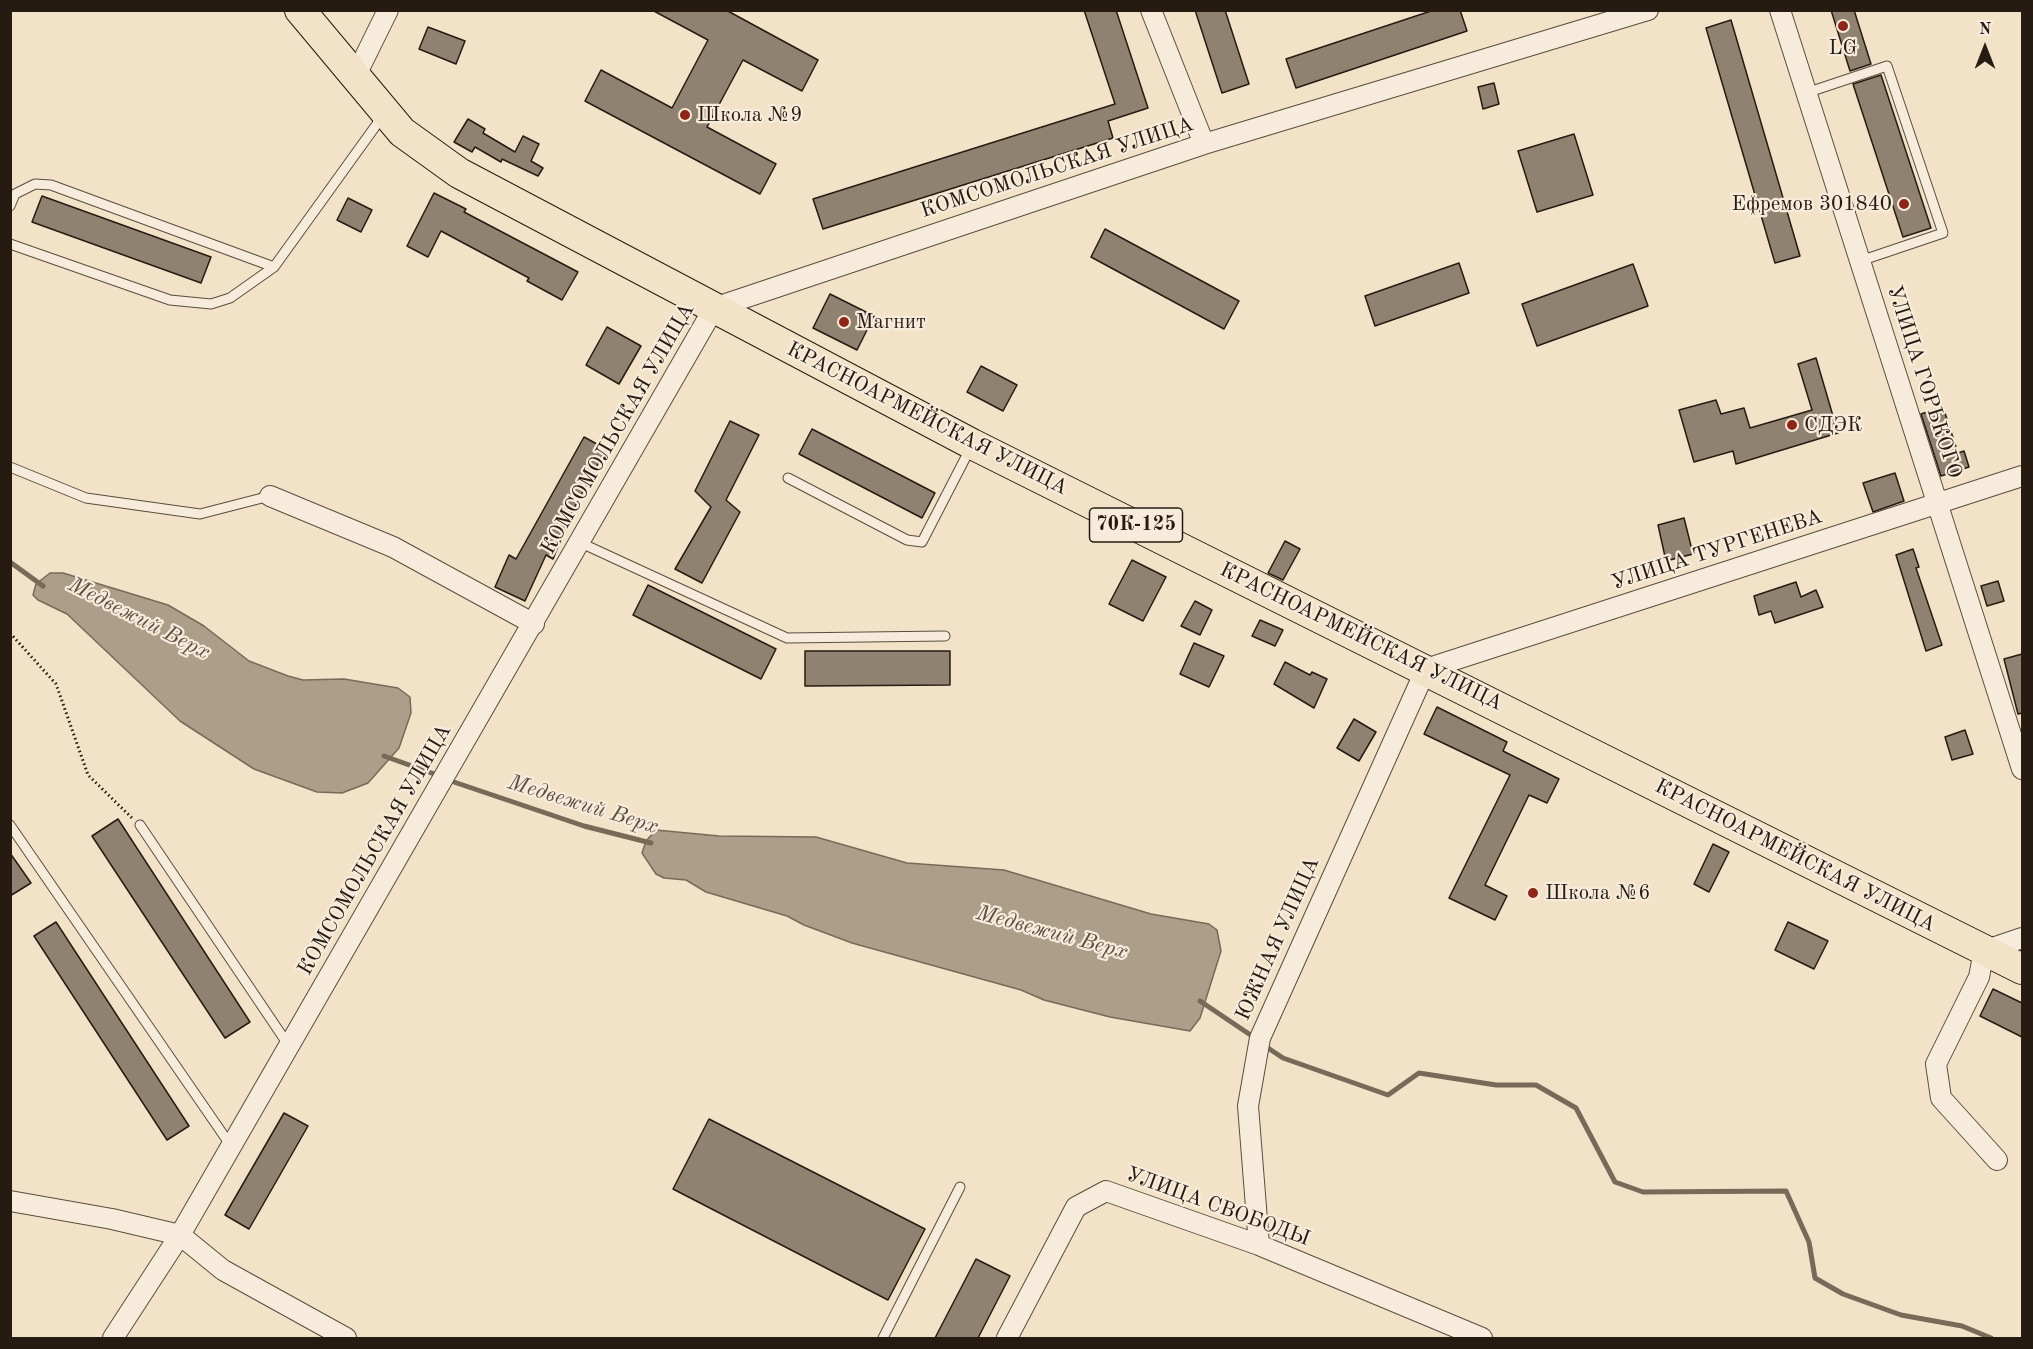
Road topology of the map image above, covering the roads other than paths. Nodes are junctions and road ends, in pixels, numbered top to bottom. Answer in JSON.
{"nodes":[{"id":1,"x":300,"y":10,"type":"edge"},
{"id":2,"x":388,"y":10,"type":"edge"},
{"id":3,"x":1151,"y":10,"type":"edge"},
{"id":4,"x":1648,"y":10,"type":"edge"},
{"id":5,"x":1780,"y":10,"type":"edge"},
{"id":6,"x":355,"y":77,"type":"junction"},
{"id":7,"x":1806,"y":93,"type":"junction"},
{"id":8,"x":385,"y":112,"type":"junction"},
{"id":9,"x":1204,"y":144,"type":"junction"},
{"id":10,"x":10,"y":206,"type":"edge"},
{"id":11,"x":10,"y":244,"type":"edge"},
{"id":12,"x":1860,"y":261,"type":"junction"},
{"id":13,"x":274,"y":267,"type":"junction"},
{"id":14,"x":714,"y":308,"type":"junction"},
{"id":15,"x":972,"y":444,"type":"junction"},
{"id":16,"x":10,"y":467,"type":"edge"},
{"id":17,"x":2022,"y":476,"type":"edge"},
{"id":18,"x":789,"y":478,"type":"dead end"},
{"id":19,"x":270,"y":496,"type":"joint"},
{"id":20,"x":1938,"y":504,"type":"junction"},
{"id":21,"x":581,"y":543,"type":"junction"},
{"id":22,"x":534,"y":624,"type":"junction"},
{"id":23,"x":945,"y":636,"type":"dead end"},
{"id":24,"x":1426,"y":669,"type":"junction"},
{"id":25,"x":2022,"y":769,"type":"edge"},
{"id":26,"x":10,"y":825,"type":"edge"},
{"id":27,"x":140,"y":825,"type":"road end"},
{"id":28,"x":2022,"y":938,"type":"edge"},
{"id":29,"x":1984,"y":951,"type":"junction"},
{"id":30,"x":2022,"y":969,"type":"edge"},
{"id":31,"x":289,"y":1046,"type":"junction"},
{"id":32,"x":231,"y":1146,"type":"junction"},
{"id":33,"x":1997,"y":1160,"type":"dead end"},
{"id":34,"x":960,"y":1187,"type":"dead end"},
{"id":35,"x":10,"y":1201,"type":"edge"},
{"id":36,"x":180,"y":1235,"type":"junction"},
{"id":37,"x":1259,"y":1245,"type":"junction"},
{"id":38,"x":113,"y":1338,"type":"edge"},
{"id":39,"x":346,"y":1338,"type":"edge"},
{"id":40,"x":883,"y":1338,"type":"edge"},
{"id":41,"x":1007,"y":1338,"type":"edge"},
{"id":42,"x":1482,"y":1338,"type":"edge"}],
"edges":[{"from":1,"to":6,"type":"main road","name":"КРАСНОАРМЕЙСКАЯ УЛИЦА","number":"70К-125"},
{"from":2,"to":6,"type":"street"},
{"from":3,"to":9,"type":"street"},
{"from":4,"to":9,"type":"street","name":"КОМСОМОЛЬСКАЯ УЛИЦА"},
{"from":5,"to":7,"type":"street","name":"УЛИЦА ГОРЬКОГО"},
{"from":6,"to":8,"type":"main road","name":"КРАСНОАРМЕЙСКАЯ УЛИЦА","number":"70К-125"},
{"from":7,"to":12,"type":"street","name":"УЛИЦА ГОРЬКОГО"},
{"from":7,"to":12,"type":"lane"},
{"from":8,"to":13,"type":"lane"},
{"from":8,"to":14,"type":"main road","name":"КРАСНОАРМЕЙСКАЯ УЛИЦА","number":"70К-125"},
{"from":9,"to":14,"type":"street","name":"КОМСОМОЛЬСКАЯ УЛИЦА"},
{"from":10,"to":13,"type":"lane"},
{"from":11,"to":13,"type":"lane"},
{"from":12,"to":20,"type":"street","name":"УЛИЦА ГОРЬКОГО"},
{"from":14,"to":15,"type":"main road","name":"КРАСНОАРМЕЙСКАЯ УЛИЦА","number":"70К-125"},
{"from":14,"to":21,"type":"street","name":"КОМСОМОЛЬСКАЯ УЛИЦА"},
{"from":15,"to":18,"type":"lane"},
{"from":15,"to":24,"type":"main road","name":"КРАСНОАРМЕЙСКАЯ УЛИЦА","number":"70К-125"},
{"from":16,"to":19,"type":"lane"},
{"from":17,"to":20,"type":"street","name":"УЛИЦА ТУРГЕНЕВА"},
{"from":19,"to":22,"type":"street"},
{"from":20,"to":24,"type":"street","name":"УЛИЦА ТУРГЕНЕВА"},
{"from":20,"to":25,"type":"street","name":"УЛИЦА ГОРЬКОГО"},
{"from":21,"to":22,"type":"street","name":"КОМСОМОЛЬСКАЯ УЛИЦА"},
{"from":21,"to":23,"type":"lane"},
{"from":22,"to":31,"type":"street","name":"КОМСОМОЛЬСКАЯ УЛИЦА"},
{"from":24,"to":29,"type":"main road","name":"КРАСНОАРМЕЙСКАЯ УЛИЦА","number":"70К-125"},
{"from":24,"to":37,"type":"street","name":"ЮЖНАЯ УЛИЦА"},
{"from":26,"to":32,"type":"lane"},
{"from":27,"to":31,"type":"lane"},
{"from":28,"to":29,"type":"street"},
{"from":29,"to":30,"type":"main road","name":"КРАСНОАРМЕЙСКАЯ УЛИЦА","number":"70К-125"},
{"from":29,"to":33,"type":"street"},
{"from":31,"to":32,"type":"street","name":"КОМСОМОЛЬСКАЯ УЛИЦА"},
{"from":32,"to":36,"type":"street","name":"КОМСОМОЛЬСКАЯ УЛИЦА"},
{"from":34,"to":40,"type":"lane"},
{"from":35,"to":36,"type":"street"},
{"from":36,"to":38,"type":"street","name":"КОМСОМОЛЬСКАЯ УЛИЦА"},
{"from":36,"to":39,"type":"street"},
{"from":37,"to":41,"type":"street","name":"УЛИЦА СВОБОДЫ"},
{"from":37,"to":42,"type":"street","name":"УЛИЦА СВОБОДЫ"}]}
